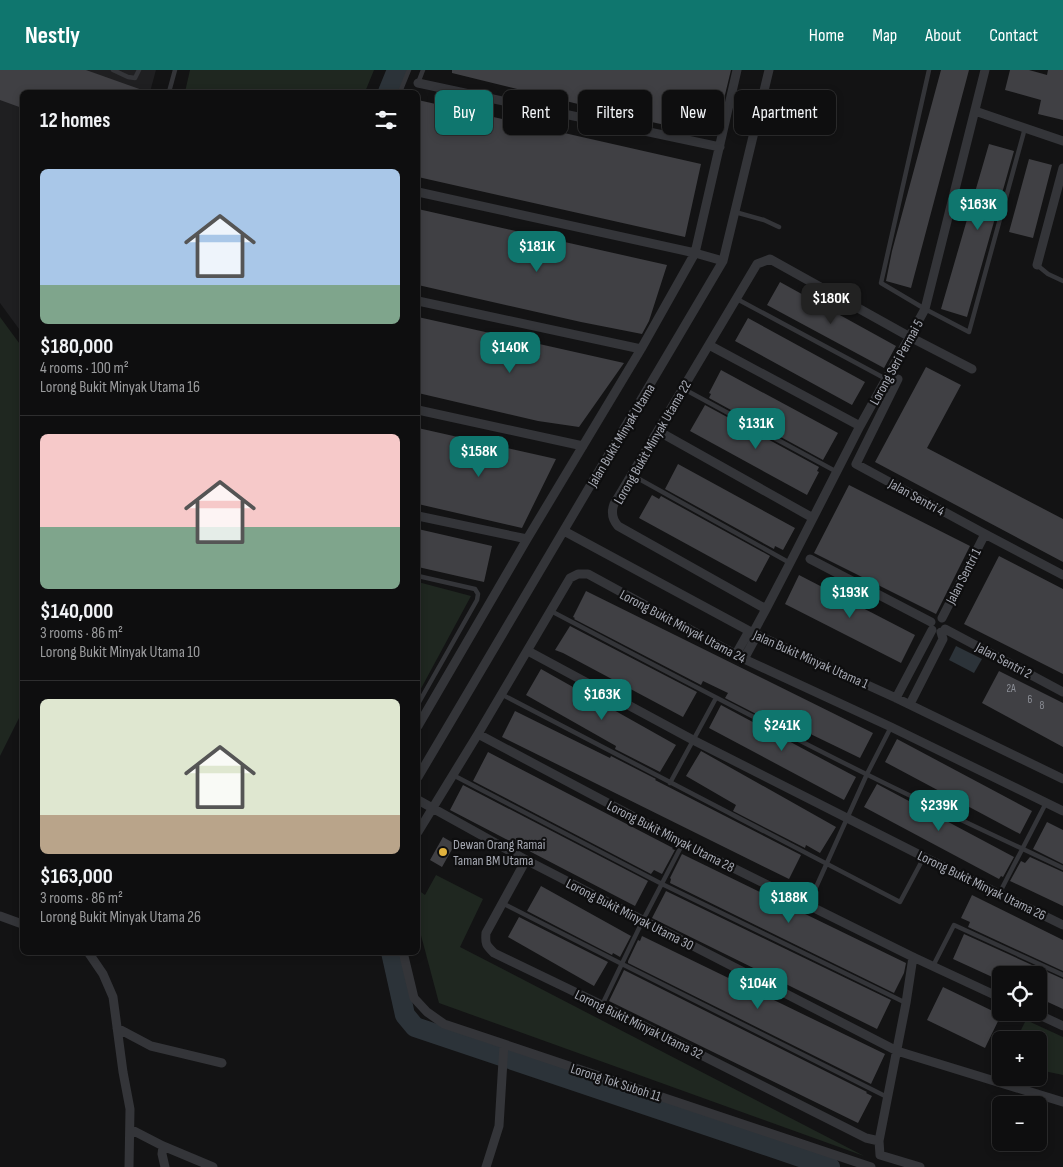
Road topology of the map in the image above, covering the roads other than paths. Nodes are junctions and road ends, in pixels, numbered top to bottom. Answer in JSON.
{"nodes":[{"id":1,"x":113,"y":70,"type":"edge"},
{"id":2,"x":139,"y":70,"type":"edge"},
{"id":3,"x":175,"y":70,"type":"edge"},
{"id":4,"x":409,"y":70,"type":"edge"},
{"id":5,"x":423,"y":70,"type":"edge"},
{"id":6,"x":737,"y":70,"type":"edge"},
{"id":7,"x":769,"y":70,"type":"edge"},
{"id":8,"x":929,"y":70,"type":"edge"},
{"id":9,"x":985,"y":70,"type":"edge"},
{"id":10,"x":418,"y":83,"type":"joint"},
{"id":11,"x":170,"y":90,"type":"edge"},
{"id":12,"x":401,"y":90,"type":"edge"},
{"id":13,"x":975,"y":111,"type":"junction"},
{"id":14,"x":1025,"y":128,"type":"junction"},
{"id":15,"x":1063,"y":141,"type":"edge"},
{"id":16,"x":720,"y":147,"type":"junction"},
{"id":17,"x":1063,"y":168,"type":"edge"},
{"id":18,"x":420,"y":192,"type":"edge"},
{"id":19,"x":735,"y":212,"type":"junction"},
{"id":20,"x":779,"y":227,"type":"dead end"},
{"id":21,"x":695,"y":253,"type":"junction"},
{"id":22,"x":723,"y":262,"type":"junction"},
{"id":23,"x":1037,"y":265,"type":"joint"},
{"id":24,"x":1063,"y":281,"type":"edge"},
{"id":25,"x":737,"y":299,"type":"junction"},
{"id":26,"x":420,"y":301,"type":"edge"},
{"id":27,"x":925,"y":309,"type":"junction"},
{"id":28,"x":910,"y":337,"type":"junction"},
{"id":29,"x":709,"y":345,"type":"junction"},
{"id":30,"x":641,"y":349,"type":"junction"},
{"id":31,"x":972,"y":369,"type":"dead end"},
{"id":32,"x":886,"y":379,"type":"junction"},
{"id":33,"x":898,"y":379,"type":"dead end"},
{"id":34,"x":682,"y":388,"type":"junction"},
{"id":35,"x":420,"y":410,"type":"edge"},
{"id":36,"x":860,"y":426,"type":"junction"},
{"id":37,"x":658,"y":431,"type":"junction"},
{"id":38,"x":583,"y":446,"type":"junction"},
{"id":39,"x":837,"y":472,"type":"junction"},
{"id":40,"x":632,"y":475,"type":"junction"},
{"id":41,"x":420,"y":516,"type":"edge"},
{"id":42,"x":813,"y":518,"type":"junction"},
{"id":43,"x":564,"y":531,"type":"junction"},
{"id":44,"x":985,"y":534,"type":"junction"},
{"id":45,"x":527,"y":540,"type":"junction"},
{"id":46,"x":810,"y":559,"type":"dead end"},
{"id":47,"x":790,"y":563,"type":"junction"},
{"id":48,"x":1063,"y":574,"type":"edge"},
{"id":49,"x":420,"y":576,"type":"edge"},
{"id":50,"x":766,"y":610,"type":"junction"},
{"id":51,"x":551,"y":611,"type":"junction"},
{"id":52,"x":937,"y":628,"type":"junction"},
{"id":53,"x":753,"y":633,"type":"junction"},
{"id":54,"x":528,"y":651,"type":"junction"},
{"id":55,"x":740,"y":656,"type":"junction"},
{"id":56,"x":1063,"y":692,"type":"edge"},
{"id":57,"x":502,"y":694,"type":"junction"},
{"id":58,"x":716,"y":698,"type":"junction"},
{"id":59,"x":896,"y":698,"type":"junction"},
{"id":60,"x":420,"y":700,"type":"edge"},
{"id":61,"x":910,"y":704,"type":"junction"},
{"id":62,"x":420,"y":723,"type":"edge"},
{"id":63,"x":891,"y":727,"type":"junction"},
{"id":64,"x":478,"y":734,"type":"junction"},
{"id":65,"x":693,"y":740,"type":"junction"},
{"id":66,"x":420,"y":774,"type":"edge"},
{"id":67,"x":867,"y":774,"type":"junction"},
{"id":68,"x":453,"y":775,"type":"junction"},
{"id":69,"x":1063,"y":779,"type":"edge"},
{"id":70,"x":670,"y":782,"type":"junction"},
{"id":71,"x":420,"y":801,"type":"edge"},
{"id":72,"x":1046,"y":803,"type":"junction"},
{"id":73,"x":432,"y":808,"type":"junction"},
{"id":74,"x":1063,"y":811,"type":"edge"},
{"id":75,"x":847,"y":818,"type":"junction"},
{"id":76,"x":420,"y":829,"type":"edge"},
{"id":77,"x":683,"y":843,"type":"junction"},
{"id":78,"x":1022,"y":849,"type":"junction"},
{"id":79,"x":924,"y":857,"type":"junction"},
{"id":80,"x":526,"y":860,"type":"junction"},
{"id":81,"x":827,"y":863,"type":"junction"},
{"id":82,"x":1063,"y":868,"type":"edge"},
{"id":83,"x":662,"y":884,"type":"junction"},
{"id":84,"x":998,"y":894,"type":"junction"},
{"id":85,"x":502,"y":902,"type":"junction"},
{"id":86,"x":808,"y":905,"type":"junction"},
{"id":87,"x":0,"y":916,"type":"edge"},
{"id":88,"x":643,"y":920,"type":"junction"},
{"id":89,"x":20,"y":923,"type":"edge"},
{"id":90,"x":1063,"y":925,"type":"edge"},
{"id":91,"x":90,"y":955,"type":"edge"},
{"id":92,"x":404,"y":955,"type":"edge"},
{"id":93,"x":913,"y":958,"type":"junction"},
{"id":94,"x":622,"y":964,"type":"junction"},
{"id":95,"x":932,"y":966,"type":"junction"},
{"id":96,"x":1063,"y":975,"type":"edge"},
{"id":97,"x":992,"y":994,"type":"edge"},
{"id":98,"x":906,"y":1003,"type":"junction"},
{"id":99,"x":602,"y":1005,"type":"junction"},
{"id":100,"x":1047,"y":1019,"type":"edge"},
{"id":101,"x":1063,"y":1026,"type":"edge"},
{"id":102,"x":117,"y":1028,"type":"junction"},
{"id":103,"x":504,"y":1048,"type":"junction"},
{"id":104,"x":897,"y":1051,"type":"junction"},
{"id":105,"x":222,"y":1063,"type":"dead end"},
{"id":106,"x":888,"y":1098,"type":"junction"},
{"id":107,"x":1063,"y":1102,"type":"edge"},
{"id":108,"x":130,"y":1129,"type":"junction"},
{"id":109,"x":879,"y":1141,"type":"junction"},
{"id":110,"x":163,"y":1146,"type":"junction"},
{"id":111,"x":129,"y":1167,"type":"edge"},
{"id":112,"x":165,"y":1167,"type":"edge"},
{"id":113,"x":213,"y":1167,"type":"edge"},
{"id":114,"x":486,"y":1167,"type":"edge"},
{"id":115,"x":871,"y":1167,"type":"edge"},
{"id":116,"x":920,"y":1167,"type":"edge"}],
"edges":[{"from":1,"to":2,"type":"lane"},
{"from":3,"to":11,"type":"lane"},
{"from":4,"to":12,"type":"lane"},
{"from":5,"to":10,"type":"lane"},
{"from":6,"to":16,"type":"street","name":"Jalan Bukit Minyak Utama"},
{"from":7,"to":19,"type":"street","name":"Jalan Bukit Minyak Utama"},
{"from":8,"to":27,"type":"lane"},
{"from":9,"to":13,"type":"street","name":"Lorong Seri Permai 5"},
{"from":10,"to":16,"type":"street"},
{"from":13,"to":14,"type":"street"},
{"from":13,"to":27,"type":"street","name":"Lorong Seri Permai 5"},
{"from":14,"to":15,"type":"street"},
{"from":14,"to":27,"type":"lane"},
{"from":16,"to":21,"type":"street","name":"Jalan Bukit Minyak Utama"},
{"from":17,"to":23,"type":"street"},
{"from":18,"to":21,"type":"street"},
{"from":19,"to":20,"type":"lane"},
{"from":19,"to":22,"type":"street","name":"Jalan Bukit Minyak Utama"},
{"from":21,"to":22,"type":"street"},
{"from":21,"to":30,"type":"street","name":"Jalan Bukit Minyak Utama"},
{"from":22,"to":43,"type":"street","name":"Jalan Bukit Minyak Utama"},
{"from":23,"to":24,"type":"lane"},
{"from":25,"to":28,"type":"street","name":"Lorong Bukit Minyak Utama 22"},
{"from":25,"to":29,"type":"street","name":"Lorong Bukit Minyak Utama 22"},
{"from":25,"to":32,"type":"lane"},
{"from":26,"to":30,"type":"street"},
{"from":27,"to":28,"type":"street","name":"Lorong Seri Permai 5"},
{"from":28,"to":31,"type":"street"},
{"from":28,"to":32,"type":"street","name":"Lorong Seri Permai 5"},
{"from":29,"to":34,"type":"street","name":"Lorong Bukit Minyak Utama 22"},
{"from":29,"to":36,"type":"street"},
{"from":30,"to":38,"type":"street","name":"Jalan Bukit Minyak Utama"},
{"from":32,"to":36,"type":"street","name":"Lorong Seri Permai 5"},
{"from":33,"to":44,"type":"street","name":"Jalan Sentri 4"},
{"from":34,"to":37,"type":"street","name":"Lorong Bukit Minyak Utama 22"},
{"from":34,"to":39,"type":"lane"},
{"from":35,"to":38,"type":"street"},
{"from":36,"to":39,"type":"street","name":"Lorong Seri Permai 5"},
{"from":37,"to":40,"type":"street","name":"Lorong Bukit Minyak Utama 22"},
{"from":37,"to":42,"type":"street"},
{"from":38,"to":45,"type":"street","name":"Jalan Bukit Minyak Utama"},
{"from":39,"to":42,"type":"street","name":"Lorong Seri Permai 5"},
{"from":40,"to":47,"type":"lane"},
{"from":40,"to":50,"type":"street","name":"Lorong Bukit Minyak Utama 22"},
{"from":41,"to":45,"type":"street"},
{"from":42,"to":47,"type":"street","name":"Lorong Seri Permai 5"},
{"from":43,"to":53,"type":"street","name":"Jalan Bukit Minyak Utama 1"},
{"from":43,"to":66,"type":"street","name":"Jalan Bukit Minyak Utama"},
{"from":44,"to":48,"type":"street","name":"Jalan Sentri 4"},
{"from":44,"to":52,"type":"street","name":"Jalan Sentri 1"},
{"from":45,"to":62,"type":"street","name":"Jalan Bukit Minyak Utama"},
{"from":46,"to":52,"type":"street","name":"Jalan Sentri 2"},
{"from":47,"to":50,"type":"street","name":"Lorong Seri Permai 5"},
{"from":49,"to":60,"type":"lane"},
{"from":50,"to":53,"type":"street","name":"Lorong Seri Permai 5"},
{"from":51,"to":54,"type":"street","name":"Lorong Bukit Minyak Utama 24"},
{"from":51,"to":55,"type":"street","name":"Lorong Bukit Minyak Utama 24"},
{"from":51,"to":58,"type":"lane"},
{"from":52,"to":56,"type":"street","name":"Jalan Sentri 2"},
{"from":52,"to":59,"type":"street"},
{"from":52,"to":61,"type":"street"},
{"from":53,"to":55,"type":"street","name":"Lorong Seri Permai 5"},
{"from":53,"to":59,"type":"street","name":"Jalan Bukit Minyak Utama 1"},
{"from":54,"to":57,"type":"street","name":"Lorong Bukit Minyak Utama 24"},
{"from":54,"to":65,"type":"street","name":"Lorong Bukit Minyak Utama 26"},
{"from":55,"to":63,"type":"street","name":"Lorong Bukit Minyak Utama 24"},
{"from":57,"to":64,"type":"street","name":"Lorong Bukit Minyak Utama 24"},
{"from":57,"to":70,"type":"lane"},
{"from":58,"to":65,"type":"lane"},
{"from":58,"to":67,"type":"lane"},
{"from":59,"to":61,"type":"street","name":"Jalan Bukit Minyak Utama 1"},
{"from":61,"to":69,"type":"street","name":"Jalan Bukit Minyak Utama 1"},
{"from":63,"to":67,"type":"lane"},
{"from":63,"to":72,"type":"street","name":"Lorong Bukit Minyak Utama 24"},
{"from":64,"to":68,"type":"street","name":"Lorong Bukit Minyak Utama 24"},
{"from":64,"to":77,"type":"street","name":"Lorong Bukit Minyak Utama 28"},
{"from":65,"to":70,"type":"lane"},
{"from":65,"to":75,"type":"street","name":"Lorong Bukit Minyak Utama 26"},
{"from":67,"to":75,"type":"lane"},
{"from":67,"to":78,"type":"lane"},
{"from":68,"to":73,"type":"street","name":"Lorong Bukit Minyak Utama 24"},
{"from":68,"to":83,"type":"lane"},
{"from":70,"to":81,"type":"lane"},
{"from":71,"to":73,"type":"street","name":"Lorong Bukit Minyak Utama 30"},
{"from":72,"to":74,"type":"street","name":"Lorong Bukit Minyak Utama 24"},
{"from":72,"to":78,"type":"lane"},
{"from":73,"to":76,"type":"street","name":"Lorong Bukit Minyak Utama 24"},
{"from":73,"to":80,"type":"street","name":"Lorong Bukit Minyak Utama 30"},
{"from":75,"to":79,"type":"street","name":"Lorong Bukit Minyak Utama 26"},
{"from":75,"to":81,"type":"lane"},
{"from":77,"to":83,"type":"lane"},
{"from":77,"to":86,"type":"street","name":"Lorong Bukit Minyak Utama 28"},
{"from":78,"to":82,"type":"lane"},
{"from":78,"to":84,"type":"lane"},
{"from":79,"to":81,"type":"lane"},
{"from":79,"to":84,"type":"street","name":"Lorong Bukit Minyak Utama 26"},
{"from":80,"to":85,"type":"street","name":"Lorong Bukit Minyak Utama 32"},
{"from":80,"to":88,"type":"street","name":"Lorong Bukit Minyak Utama 30"},
{"from":81,"to":86,"type":"lane"},
{"from":83,"to":88,"type":"lane"},
{"from":83,"to":98,"type":"lane"},
{"from":84,"to":90,"type":"street","name":"Lorong Bukit Minyak Utama 26"},
{"from":85,"to":94,"type":"lane"},
{"from":85,"to":99,"type":"street","name":"Lorong Bukit Minyak Utama 32"},
{"from":86,"to":93,"type":"street","name":"Lorong Bukit Minyak Utama 28"},
{"from":87,"to":89,"type":"street"},
{"from":88,"to":94,"type":"lane"},
{"from":88,"to":104,"type":"street","name":"Lorong Bukit Minyak Utama 30"},
{"from":91,"to":102,"type":"street"},
{"from":92,"to":103,"type":"street","name":"Lorong Tok Suboh 11"},
{"from":93,"to":95,"type":"street","name":"Lorong Bukit Minyak Utama 28"},
{"from":93,"to":98,"type":"street"},
{"from":94,"to":99,"type":"lane"},
{"from":94,"to":106,"type":"lane"},
{"from":95,"to":96,"type":"lane"},
{"from":95,"to":97,"type":"street","name":"Lorong Bukit Minyak Utama 28"},
{"from":98,"to":104,"type":"street"},
{"from":99,"to":109,"type":"street","name":"Lorong Bukit Minyak Utama 32"},
{"from":100,"to":101,"type":"street"},
{"from":102,"to":105,"type":"street"},
{"from":102,"to":108,"type":"street"},
{"from":103,"to":114,"type":"street"},
{"from":103,"to":115,"type":"street","name":"Lorong Tok Suboh 11"},
{"from":104,"to":106,"type":"street"},
{"from":104,"to":107,"type":"street","name":"Lorong Bukit Minyak Utama 30"},
{"from":106,"to":109,"type":"street"},
{"from":108,"to":110,"type":"street"},
{"from":108,"to":111,"type":"street"},
{"from":109,"to":116,"type":"street"},
{"from":110,"to":112,"type":"street"},
{"from":110,"to":113,"type":"street"}]}
